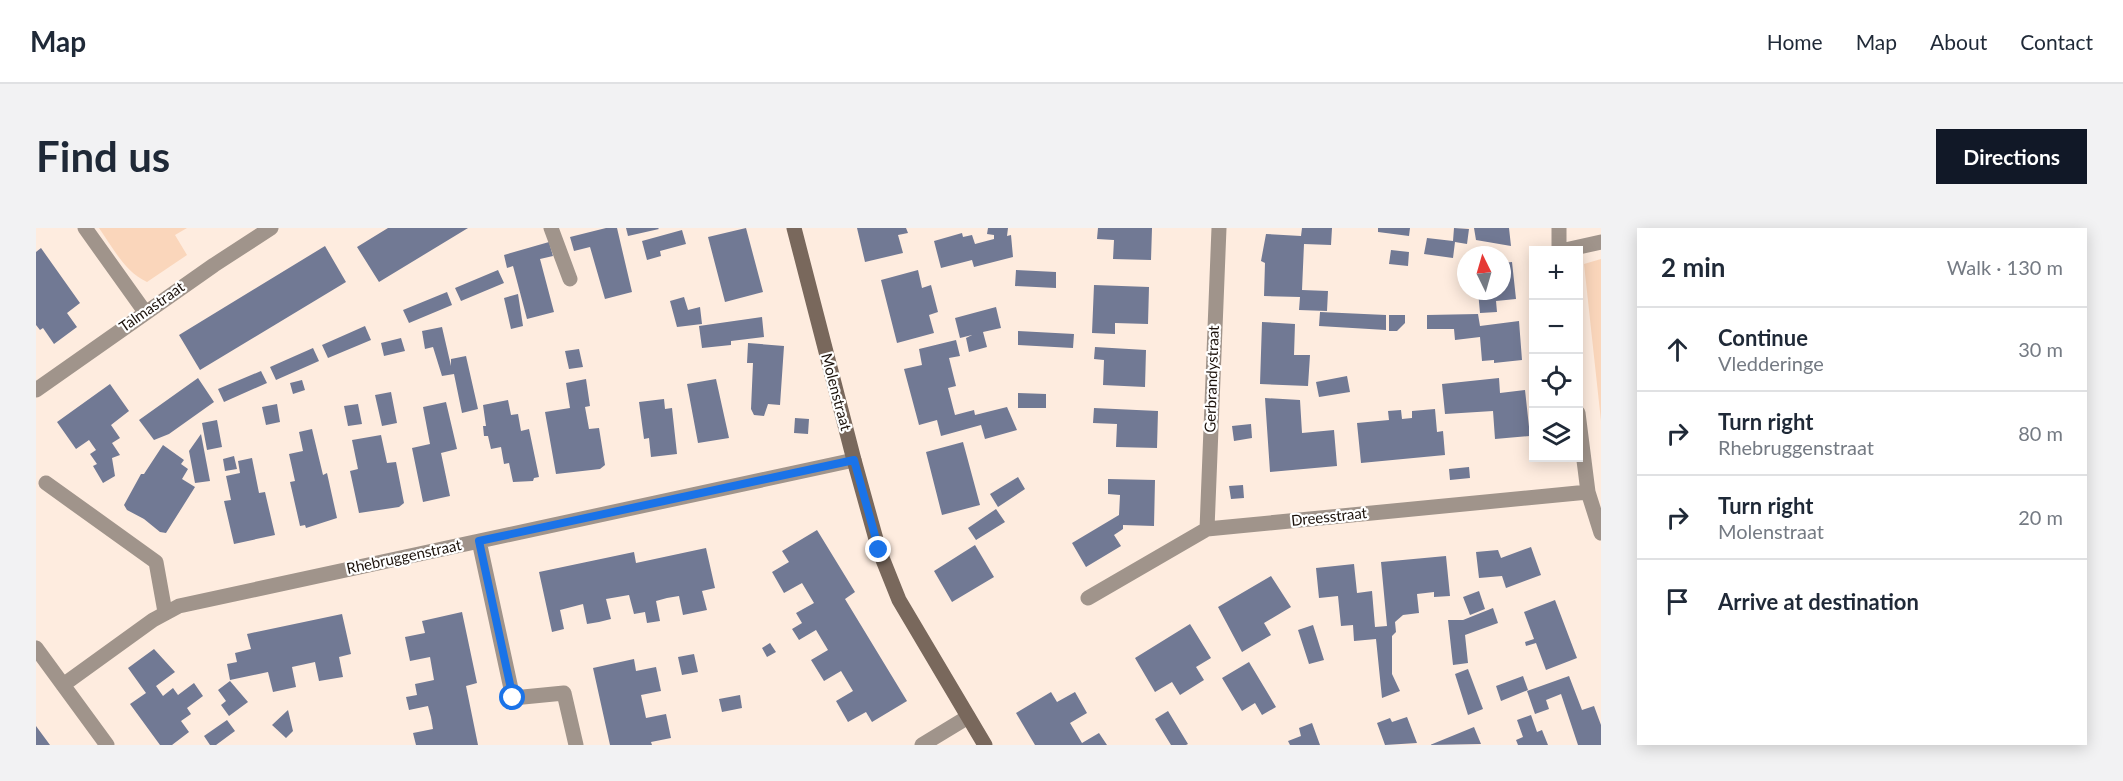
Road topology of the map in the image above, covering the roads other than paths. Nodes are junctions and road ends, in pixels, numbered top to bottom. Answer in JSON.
{"nodes":[{"id":1,"x":85,"y":228,"type":"edge"},
{"id":2,"x":271,"y":228,"type":"edge"},
{"id":3,"x":551,"y":228,"type":"edge"},
{"id":4,"x":794,"y":228,"type":"edge"},
{"id":5,"x":1219,"y":228,"type":"edge"},
{"id":6,"x":1559,"y":228,"type":"edge"},
{"id":7,"x":1601,"y":242,"type":"edge"},
{"id":8,"x":1559,"y":246,"type":"edge"},
{"id":9,"x":1583,"y":246,"type":"edge"},
{"id":10,"x":570,"y":279,"type":"dead end"},
{"id":11,"x":145,"y":312,"type":"junction"},
{"id":12,"x":36,"y":390,"type":"edge"},
{"id":13,"x":1583,"y":452,"type":"edge"},
{"id":14,"x":854,"y":460,"type":"junction"},
{"id":15,"x":46,"y":483,"type":"dead end"},
{"id":16,"x":1588,"y":492,"type":"junction"},
{"id":17,"x":1207,"y":529,"type":"junction"},
{"id":18,"x":1601,"y":533,"type":"edge"},
{"id":19,"x":479,"y":541,"type":"junction"},
{"id":20,"x":1088,"y":598,"type":"dead end"},
{"id":21,"x":165,"y":612,"type":"junction"},
{"id":22,"x":36,"y":648,"type":"edge"},
{"id":23,"x":63,"y":686,"type":"junction"},
{"id":24,"x":968,"y":717,"type":"junction"},
{"id":25,"x":106,"y":745,"type":"edge"},
{"id":26,"x":576,"y":745,"type":"edge"},
{"id":27,"x":921,"y":745,"type":"edge"},
{"id":28,"x":985,"y":745,"type":"edge"}],
"edges":[{"from":1,"to":11,"type":"street"},
{"from":2,"to":11,"type":"street","name":"Talmastraat"},
{"from":3,"to":10,"type":"street"},
{"from":4,"to":14,"type":"street","name":"Molenstraat"},
{"from":5,"to":17,"type":"street","name":"Gerbrandystraat"},
{"from":6,"to":8,"type":"street"},
{"from":7,"to":9,"type":"street"},
{"from":11,"to":12,"type":"street","name":"Talmastraat"},
{"from":13,"to":16,"type":"street"},
{"from":14,"to":19,"type":"street","name":"Rhebruggenstraat"},
{"from":14,"to":24,"type":"street","name":"Molenstraat"},
{"from":15,"to":21,"type":"street"},
{"from":16,"to":17,"type":"street","name":"Dreesstraat"},
{"from":16,"to":18,"type":"street"},
{"from":17,"to":20,"type":"street","name":"Dreesstraat"},
{"from":19,"to":21,"type":"street","name":"Rhebruggenstraat"},
{"from":19,"to":26,"type":"street"},
{"from":21,"to":23,"type":"street","name":"Rhebruggenstraat"},
{"from":22,"to":23,"type":"street"},
{"from":23,"to":25,"type":"street"},
{"from":24,"to":27,"type":"street"},
{"from":24,"to":28,"type":"street","name":"Molenstraat"}]}
